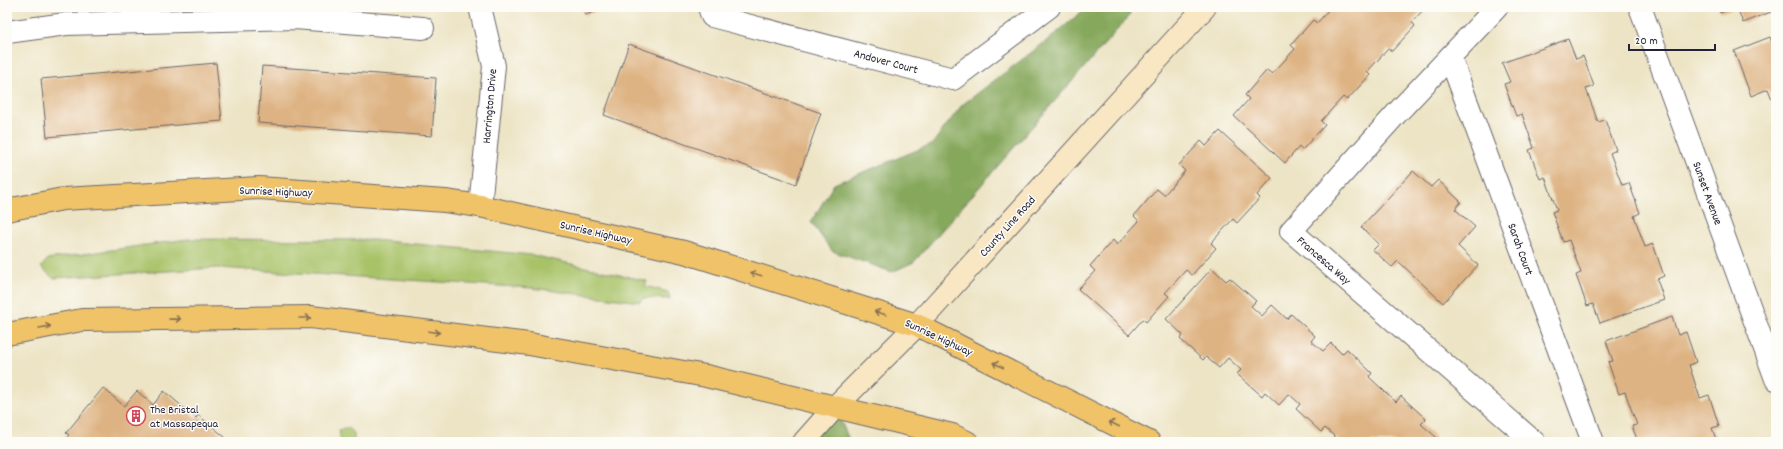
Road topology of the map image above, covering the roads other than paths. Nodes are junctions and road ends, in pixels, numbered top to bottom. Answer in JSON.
{"nodes":[{"id":1,"x":480,"y":7,"type":"edge"},
{"id":2,"x":709,"y":7,"type":"edge"},
{"id":3,"x":1049,"y":7,"type":"edge"},
{"id":4,"x":1206,"y":7,"type":"edge"},
{"id":5,"x":1497,"y":7,"type":"edge"},
{"id":6,"x":1640,"y":7,"type":"edge"},
{"id":7,"x":294,"y":13,"type":"edge"},
{"id":8,"x":422,"y":28,"type":"dead end"},
{"id":9,"x":7,"y":32,"type":"edge"},
{"id":10,"x":1450,"y":57,"type":"junction"},
{"id":11,"x":480,"y":206,"type":"junction"},
{"id":12,"x":7,"y":210,"type":"edge"},
{"id":13,"x":917,"y":325,"type":"junction"},
{"id":14,"x":7,"y":334,"type":"edge"},
{"id":15,"x":1776,"y":379,"type":"edge"},
{"id":16,"x":835,"y":407,"type":"junction"},
{"id":17,"x":804,"y":442,"type":"edge"},
{"id":18,"x":967,"y":442,"type":"edge"},
{"id":19,"x":1149,"y":442,"type":"edge"},
{"id":20,"x":1534,"y":442,"type":"edge"},
{"id":21,"x":1593,"y":442,"type":"edge"}],
"edges":[{"from":1,"to":11,"type":"street","name":"Harrington Drive"},
{"from":2,"to":3,"type":"street","name":"Andover Court"},
{"from":4,"to":13,"type":"main road","name":"County Line Road"},
{"from":5,"to":10,"type":"street","name":"Francesca Way"},
{"from":6,"to":15,"type":"street","name":"Sunset Avenue"},
{"from":7,"to":8,"type":"street"},
{"from":7,"to":9,"type":"street"},
{"from":10,"to":20,"type":"street","name":"Francesca Way"},
{"from":10,"to":21,"type":"street","name":"Sarah Court"},
{"from":11,"to":12,"type":"highway","name":"Sunrise Highway"},
{"from":13,"to":11,"type":"highway","name":"Sunrise Highway","one_way":true},
{"from":13,"to":16,"type":"main road","name":"County Line Road"},
{"from":19,"to":13,"type":"highway","name":"Sunrise Highway","one_way":true},
{"from":14,"to":16,"type":"highway","one_way":true},
{"from":16,"to":17,"type":"main road","name":"County Line Road"},
{"from":16,"to":18,"type":"highway"}]}
